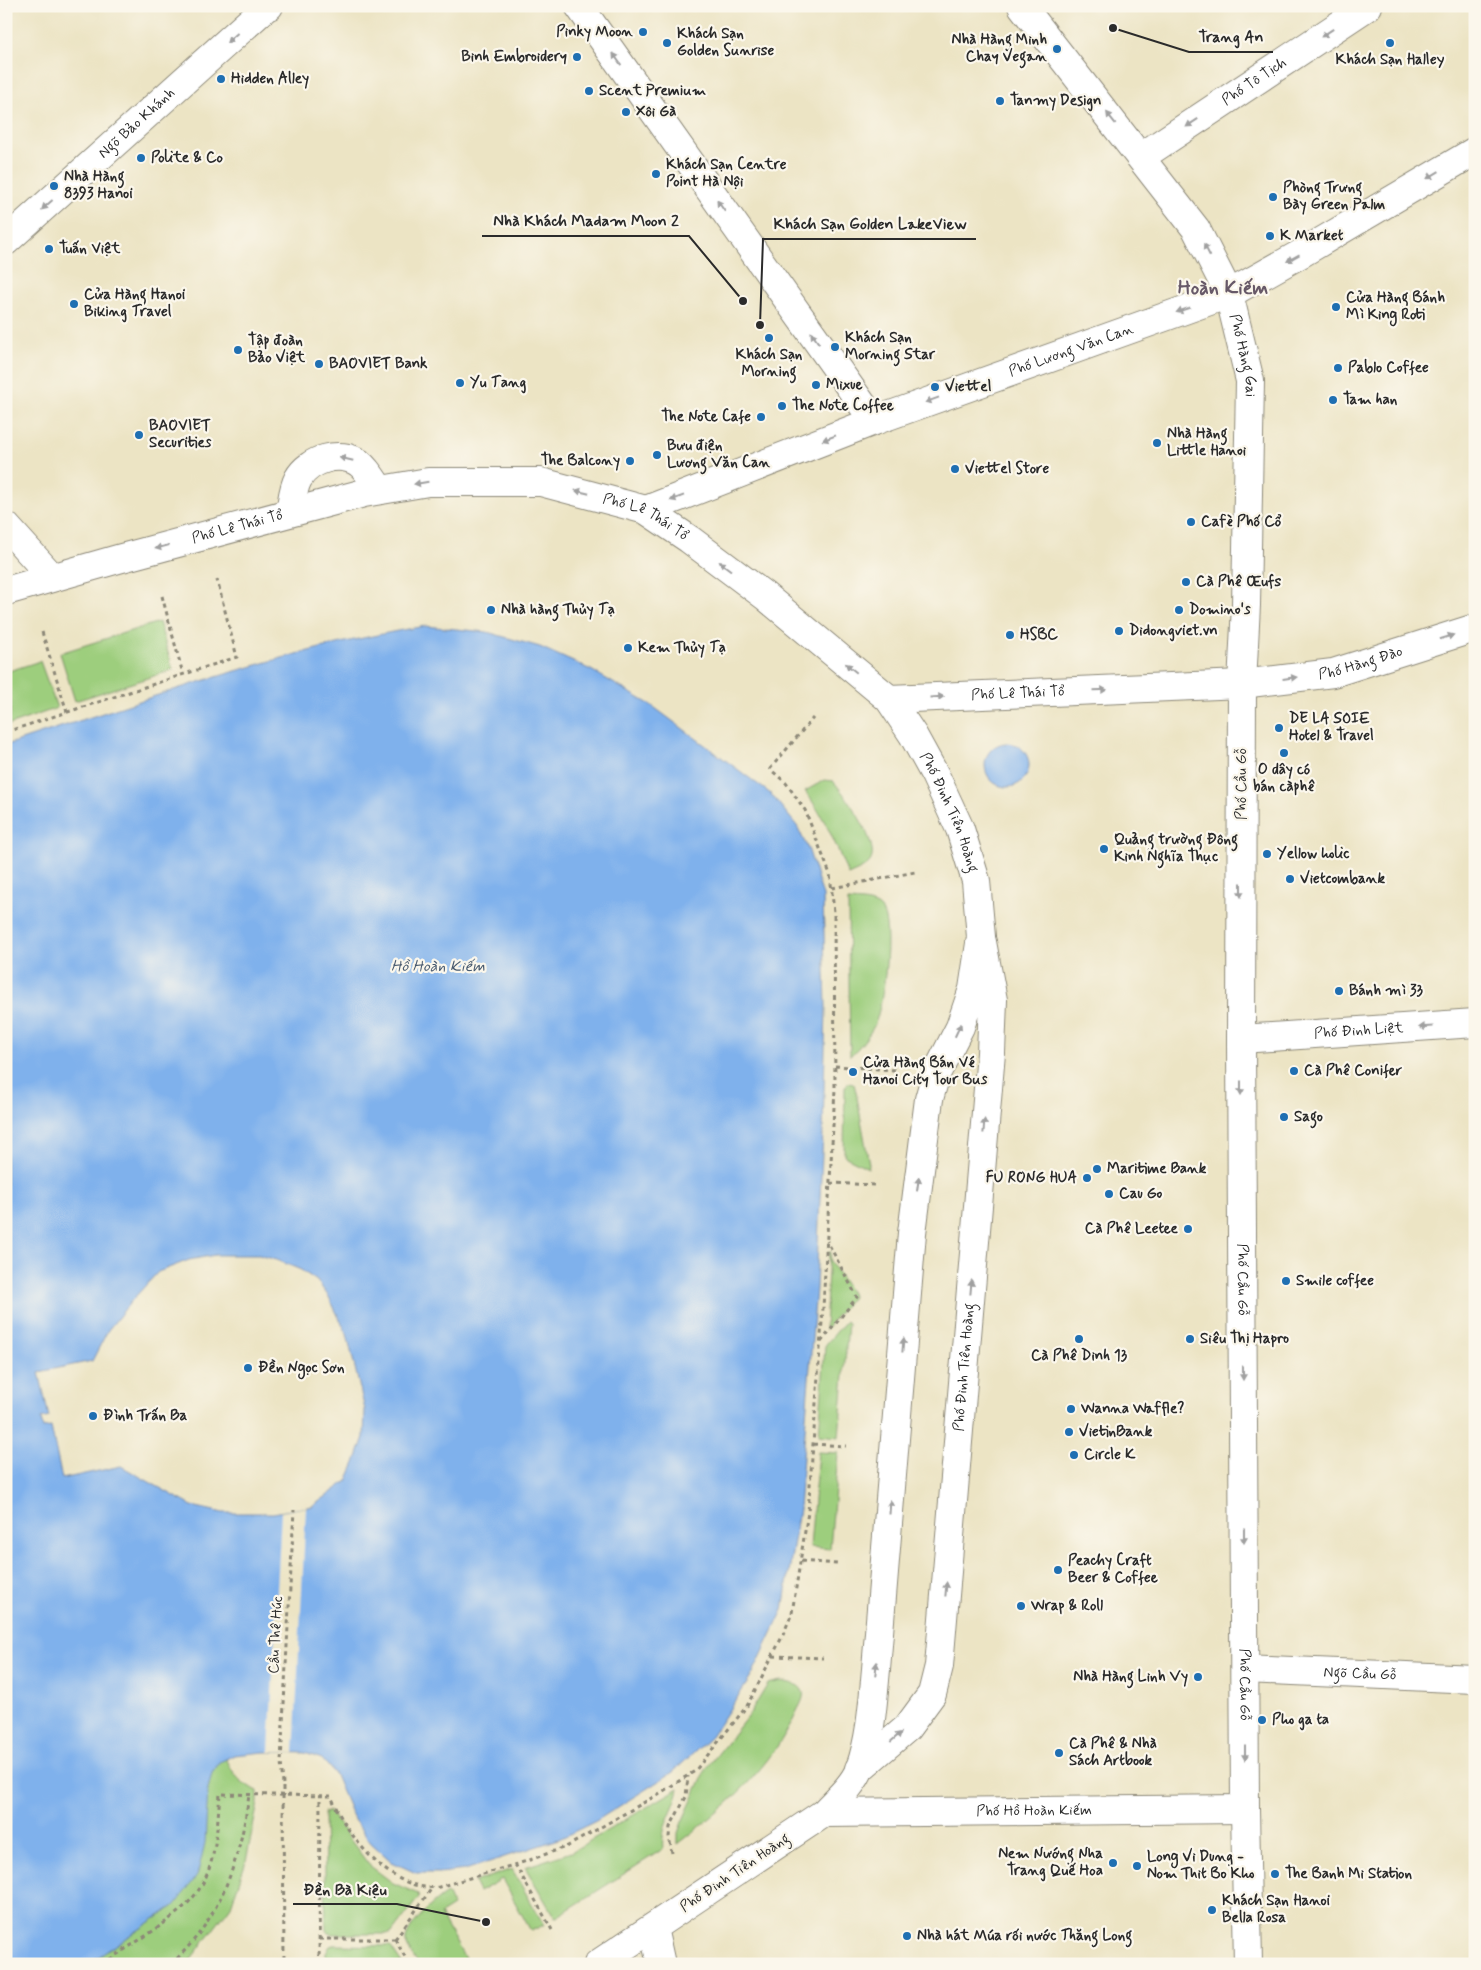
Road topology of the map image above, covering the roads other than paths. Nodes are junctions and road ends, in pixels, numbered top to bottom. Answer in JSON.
{"nodes":[{"id":1,"x":269,"y":6,"type":"edge"},
{"id":2,"x":579,"y":6,"type":"edge"},
{"id":3,"x":1022,"y":6,"type":"edge"},
{"id":4,"x":1368,"y":6,"type":"edge"},
{"id":5,"x":1475,"y":150,"type":"edge"},
{"id":6,"x":1141,"y":157,"type":"junction"},
{"id":7,"x":6,"y":241,"type":"edge"},
{"id":8,"x":1229,"y":294,"type":"junction"},
{"id":9,"x":874,"y":421,"type":"junction"},
{"id":10,"x":380,"y":490,"type":"junction"},
{"id":11,"x":646,"y":510,"type":"junction"},
{"id":12,"x":290,"y":512,"type":"junction"},
{"id":13,"x":6,"y":526,"type":"edge"},
{"id":14,"x":52,"y":577,"type":"junction"},
{"id":15,"x":6,"y":591,"type":"edge"},
{"id":16,"x":1475,"y":628,"type":"edge"},
{"id":17,"x":1242,"y":684,"type":"junction"},
{"id":18,"x":888,"y":699,"type":"junction"},
{"id":19,"x":981,"y":937,"type":"junction"},
{"id":20,"x":1475,"y":1023,"type":"edge"},
{"id":21,"x":1241,"y":1039,"type":"junction"},
{"id":22,"x":1245,"y":1669,"type":"junction"},
{"id":23,"x":1475,"y":1679,"type":"edge"},
{"id":24,"x":859,"y":1769,"type":"junction"},
{"id":25,"x":1245,"y":1809,"type":"junction"},
{"id":26,"x":824,"y":1813,"type":"junction"},
{"id":27,"x":653,"y":1928,"type":"junction"},
{"id":28,"x":598,"y":1964,"type":"edge"},
{"id":29,"x":661,"y":1964,"type":"edge"},
{"id":30,"x":1248,"y":1964,"type":"edge"}],
"edges":[{"from":1,"to":7,"type":"street","name":"Ngõ Bảo Khánh","one_way":true},
{"from":9,"to":2,"type":"street","one_way":true},
{"from":6,"to":3,"type":"street","name":"Phố Hàng Gai","one_way":true},
{"from":4,"to":6,"type":"street","name":"Phố Tô Tịch","one_way":true},
{"from":5,"to":8,"type":"street","name":"Phố Lương Văn Can","one_way":true},
{"from":8,"to":6,"type":"street","name":"Phố Hàng Gai","one_way":true},
{"from":8,"to":9,"type":"street","name":"Phố Lương Văn Can","one_way":true},
{"from":8,"to":17,"type":"street","name":"Phố Hàng Gai"},
{"from":9,"to":11,"type":"street","name":"Phố Lương Văn Can","one_way":true},
{"from":11,"to":10,"type":"street","name":"Phố Lê Thái Tổ","one_way":true},
{"from":10,"to":12,"type":"street","name":"Phố Lê Thái Tổ"},
{"from":10,"to":12,"type":"street","one_way":true},
{"from":18,"to":11,"type":"street","name":"Phố Lê Thái Tổ","one_way":true},
{"from":12,"to":14,"type":"street","name":"Phố Lê Thái Tổ","one_way":true},
{"from":13,"to":14,"type":"street"},
{"from":14,"to":15,"type":"street","name":"Phố Lê Thái Tổ"},
{"from":17,"to":16,"type":"street","name":"Phố Hàng Đào","one_way":true},
{"from":18,"to":17,"type":"street","name":"Phố Lê Thái Tổ","one_way":true},
{"from":17,"to":21,"type":"street","name":"Phố Cầu Gỗ","one_way":true},
{"from":18,"to":19,"type":"street","name":"Phố Đinh Tiên Hoàng"},
{"from":24,"to":19,"type":"street","name":"Phố Đinh Tiên Hoàng","one_way":true},
{"from":24,"to":19,"type":"street","name":"Phố Đinh Tiên Hoàng","one_way":true},
{"from":20,"to":21,"type":"street","name":"Phố Đinh Liệt","one_way":true},
{"from":21,"to":22,"type":"street","name":"Phố Cầu Gỗ","one_way":true},
{"from":22,"to":23,"type":"street","name":"Ngõ Cầu Gỗ"},
{"from":22,"to":25,"type":"street","name":"Phố Cầu Gỗ","one_way":true},
{"from":24,"to":26,"type":"street","name":"Phố Đinh Tiên Hoàng"},
{"from":25,"to":26,"type":"street","name":"Phố Hồ Hoàn Kiếm"},
{"from":25,"to":30,"type":"street","name":"Phố Cầu Gỗ"},
{"from":26,"to":27,"type":"street","name":"Phố Đinh Tiên Hoàng"},
{"from":27,"to":28,"type":"street","name":"Phố Đinh Tiên Hoàng"},
{"from":27,"to":29,"type":"street"}]}
